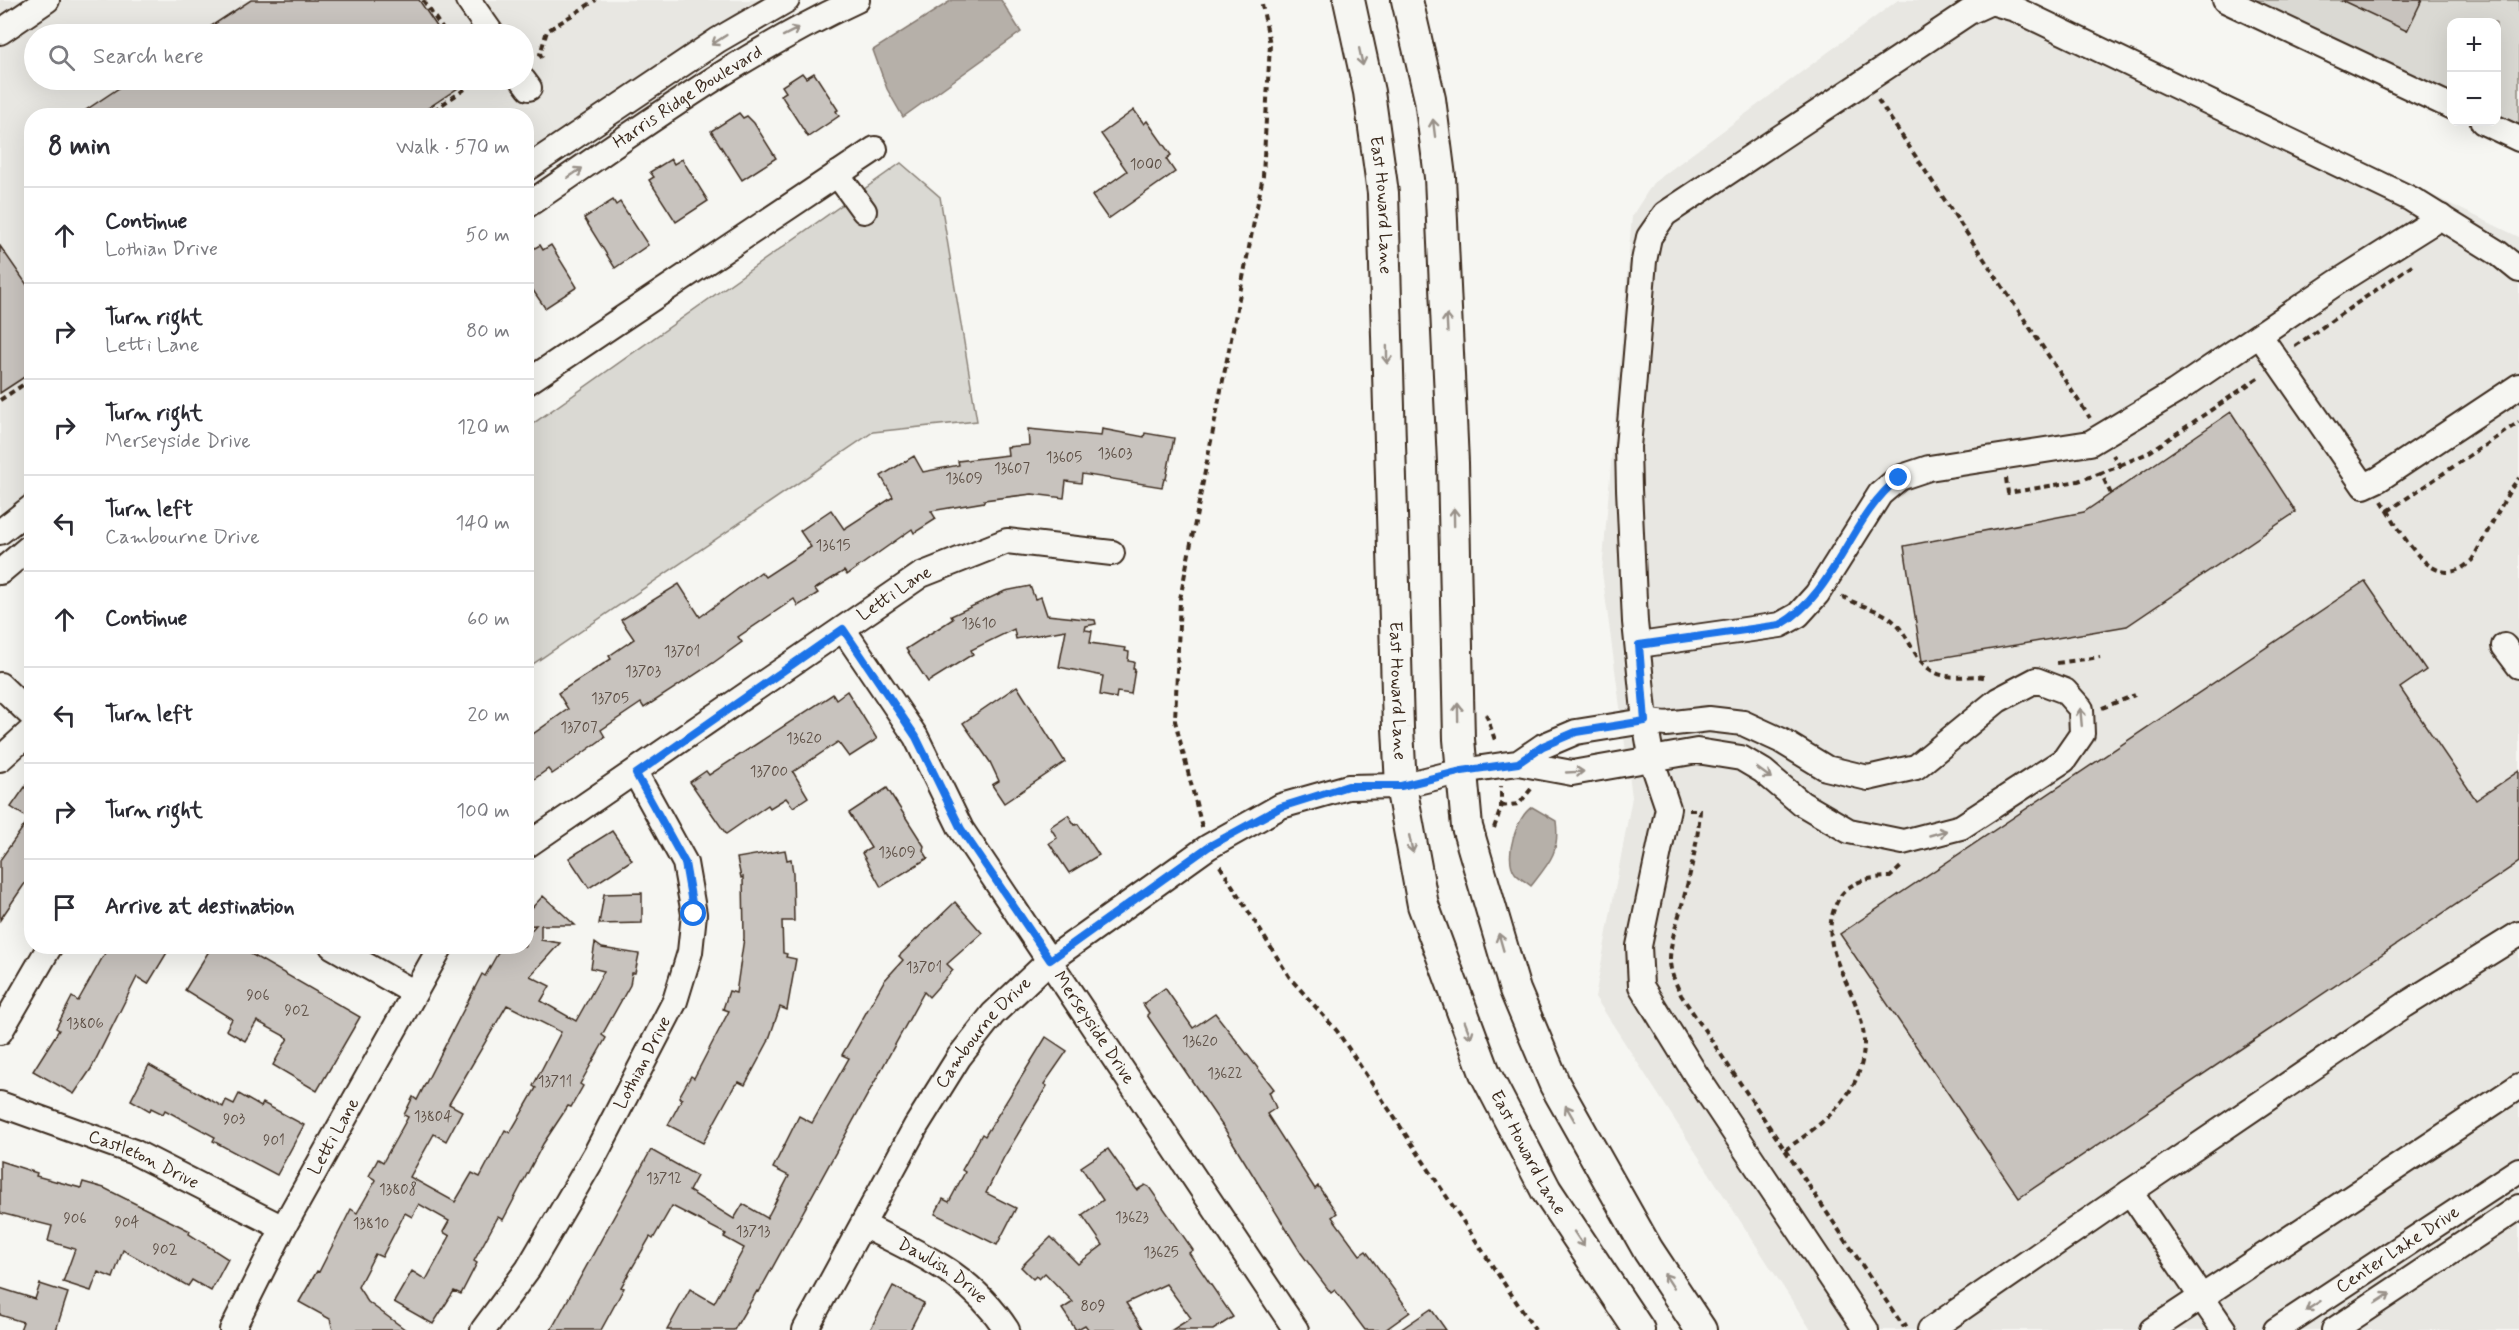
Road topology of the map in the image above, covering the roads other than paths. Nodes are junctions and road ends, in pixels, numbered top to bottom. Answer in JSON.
{"nodes":[{"id":1,"x":47,"y":0,"type":"edge"},
{"id":2,"x":468,"y":0,"type":"edge"},
{"id":3,"x":787,"y":0,"type":"edge"},
{"id":4,"x":857,"y":0,"type":"edge"},
{"id":5,"x":1349,"y":0,"type":"edge"},
{"id":6,"x":1407,"y":0,"type":"edge"},
{"id":7,"x":2225,"y":0,"type":"edge"},
{"id":8,"x":485,"y":24,"type":"edge"},
{"id":9,"x":0,"y":32,"type":"edge"},
{"id":10,"x":2447,"y":105,"type":"edge"},
{"id":11,"x":2491,"y":126,"type":"edge"},
{"id":12,"x":2519,"y":139,"type":"edge"},
{"id":13,"x":875,"y":148,"type":"dead end"},
{"id":14,"x":534,"y":165,"type":"edge"},
{"id":15,"x":837,"y":174,"type":"junction"},
{"id":16,"x":534,"y":201,"type":"edge"},
{"id":17,"x":864,"y":211,"type":"dead end"},
{"id":18,"x":2441,"y":217,"type":"junction"},
{"id":19,"x":2519,"y":270,"type":"edge"},
{"id":20,"x":2260,"y":336,"type":"junction"},
{"id":21,"x":534,"y":375,"type":"edge"},
{"id":22,"x":2519,"y":386,"type":"edge"},
{"id":23,"x":24,"y":513,"type":"edge"},
{"id":24,"x":0,"y":531,"type":"edge"},
{"id":25,"x":24,"y":552,"type":"edge"},
{"id":26,"x":1112,"y":554,"type":"dead end"},
{"id":27,"x":0,"y":572,"type":"edge"},
{"id":28,"x":843,"y":629,"type":"junction"},
{"id":29,"x":1639,"y":645,"type":"junction"},
{"id":30,"x":2504,"y":646,"type":"dead end"},
{"id":31,"x":2519,"y":666,"type":"edge"},
{"id":32,"x":0,"y":685,"type":"edge"},
{"id":33,"x":24,"y":708,"type":"edge"},
{"id":34,"x":1645,"y":721,"type":"junction"},
{"id":35,"x":24,"y":737,"type":"edge"},
{"id":36,"x":0,"y":759,"type":"edge"},
{"id":37,"x":1652,"y":761,"type":"junction"},
{"id":38,"x":1510,"y":764,"type":"junction"},
{"id":39,"x":1462,"y":771,"type":"junction"},
{"id":40,"x":636,"y":774,"type":"junction"},
{"id":41,"x":1401,"y":786,"type":"junction"},
{"id":42,"x":534,"y":841,"type":"edge"},
{"id":43,"x":2518,"y":936,"type":"edge"},
{"id":44,"x":45,"y":954,"type":"edge"},
{"id":45,"x":346,"y":954,"type":"edge"},
{"id":46,"x":436,"y":954,"type":"edge"},
{"id":47,"x":1050,"y":960,"type":"junction"},
{"id":48,"x":413,"y":992,"type":"junction"},
{"id":49,"x":0,"y":1032,"type":"edge"},
{"id":50,"x":2519,"y":1086,"type":"edge"},
{"id":51,"x":0,"y":1104,"type":"edge"},
{"id":52,"x":2519,"y":1170,"type":"edge"},
{"id":53,"x":2130,"y":1192,"type":"junction"},
{"id":54,"x":2519,"y":1207,"type":"edge"},
{"id":55,"x":863,"y":1225,"type":"junction"},
{"id":56,"x":283,"y":1228,"type":"junction"},
{"id":57,"x":2201,"y":1296,"type":"junction"},
{"id":58,"x":232,"y":1330,"type":"edge"},
{"id":59,"x":483,"y":1330,"type":"edge"},
{"id":60,"x":805,"y":1330,"type":"edge"},
{"id":61,"x":1007,"y":1330,"type":"edge"},
{"id":62,"x":1296,"y":1330,"type":"edge"},
{"id":63,"x":1639,"y":1330,"type":"edge"},
{"id":64,"x":1701,"y":1330,"type":"edge"},
{"id":65,"x":1866,"y":1330,"type":"edge"},
{"id":66,"x":1930,"y":1330,"type":"edge"},
{"id":67,"x":2152,"y":1330,"type":"edge"},
{"id":68,"x":2224,"y":1330,"type":"edge"},
{"id":69,"x":2277,"y":1330,"type":"edge"},
{"id":70,"x":2334,"y":1330,"type":"edge"}],
"edges":[{"from":1,"to":9,"type":"street"},
{"from":2,"to":8,"type":"street"},
{"from":3,"to":14,"type":"street","name":"Harris Ridge Boulevard","one_way":true},
{"from":16,"to":4,"type":"street","name":"Harris Ridge Boulevard","one_way":true},
{"from":5,"to":41,"type":"main road","name":"East Howard Lane","one_way":true},
{"from":39,"to":6,"type":"main road","one_way":true},
{"from":7,"to":10,"type":"street"},
{"from":11,"to":12,"type":"street"},
{"from":13,"to":15,"type":"street"},
{"from":15,"to":17,"type":"street"},
{"from":15,"to":21,"type":"street"},
{"from":18,"to":19,"type":"street"},
{"from":18,"to":20,"type":"street"},
{"from":18,"to":29,"type":"street"},
{"from":20,"to":22,"type":"street"},
{"from":20,"to":29,"type":"street"},
{"from":23,"to":24,"type":"street"},
{"from":25,"to":27,"type":"street"},
{"from":26,"to":28,"type":"street","name":"Letti Lane"},
{"from":28,"to":40,"type":"street","name":"Letti Lane"},
{"from":28,"to":47,"type":"street","name":"Merseyside Drive"},
{"from":29,"to":34,"type":"street"},
{"from":30,"to":31,"type":"street"},
{"from":32,"to":33,"type":"street"},
{"from":34,"to":37,"type":"street"},
{"from":37,"to":34,"type":"street","one_way":true},
{"from":34,"to":38,"type":"street"},
{"from":35,"to":36,"type":"street"},
{"from":38,"to":37,"type":"street","one_way":true},
{"from":37,"to":65,"type":"street"},
{"from":38,"to":39,"type":"street","name":"Cambourne Drive"},
{"from":39,"to":41,"type":"street","name":"Cambourne Drive"},
{"from":64,"to":39,"type":"main road","one_way":true},
{"from":40,"to":42,"type":"street","name":"Letti Lane"},
{"from":40,"to":59,"type":"street","name":"Lothian Drive"},
{"from":41,"to":47,"type":"street","name":"Cambourne Drive"},
{"from":41,"to":63,"type":"main road","name":"East Howard Lane","one_way":true},
{"from":43,"to":53,"type":"street"},
{"from":44,"to":49,"type":"street"},
{"from":45,"to":48,"type":"street"},
{"from":46,"to":48,"type":"street","name":"Letti Lane"},
{"from":47,"to":55,"type":"street","name":"Cambourne Drive"},
{"from":47,"to":62,"type":"street","name":"Merseyside Drive"},
{"from":48,"to":56,"type":"street","name":"Letti Lane"},
{"from":50,"to":57,"type":"street"},
{"from":51,"to":56,"type":"street","name":"Castleton Drive"},
{"from":52,"to":69,"type":"street","name":"Center Lake Drive","one_way":true},
{"from":53,"to":57,"type":"street"},
{"from":53,"to":66,"type":"street"},
{"from":70,"to":54,"type":"street","name":"Center Lake Drive","one_way":true},
{"from":55,"to":60,"type":"street","name":"Cambourne Drive"},
{"from":55,"to":61,"type":"street","name":"Dawlish Drive"},
{"from":56,"to":58,"type":"street","name":"Letti Lane"},
{"from":57,"to":67,"type":"street"},
{"from":57,"to":68,"type":"street"}]}
